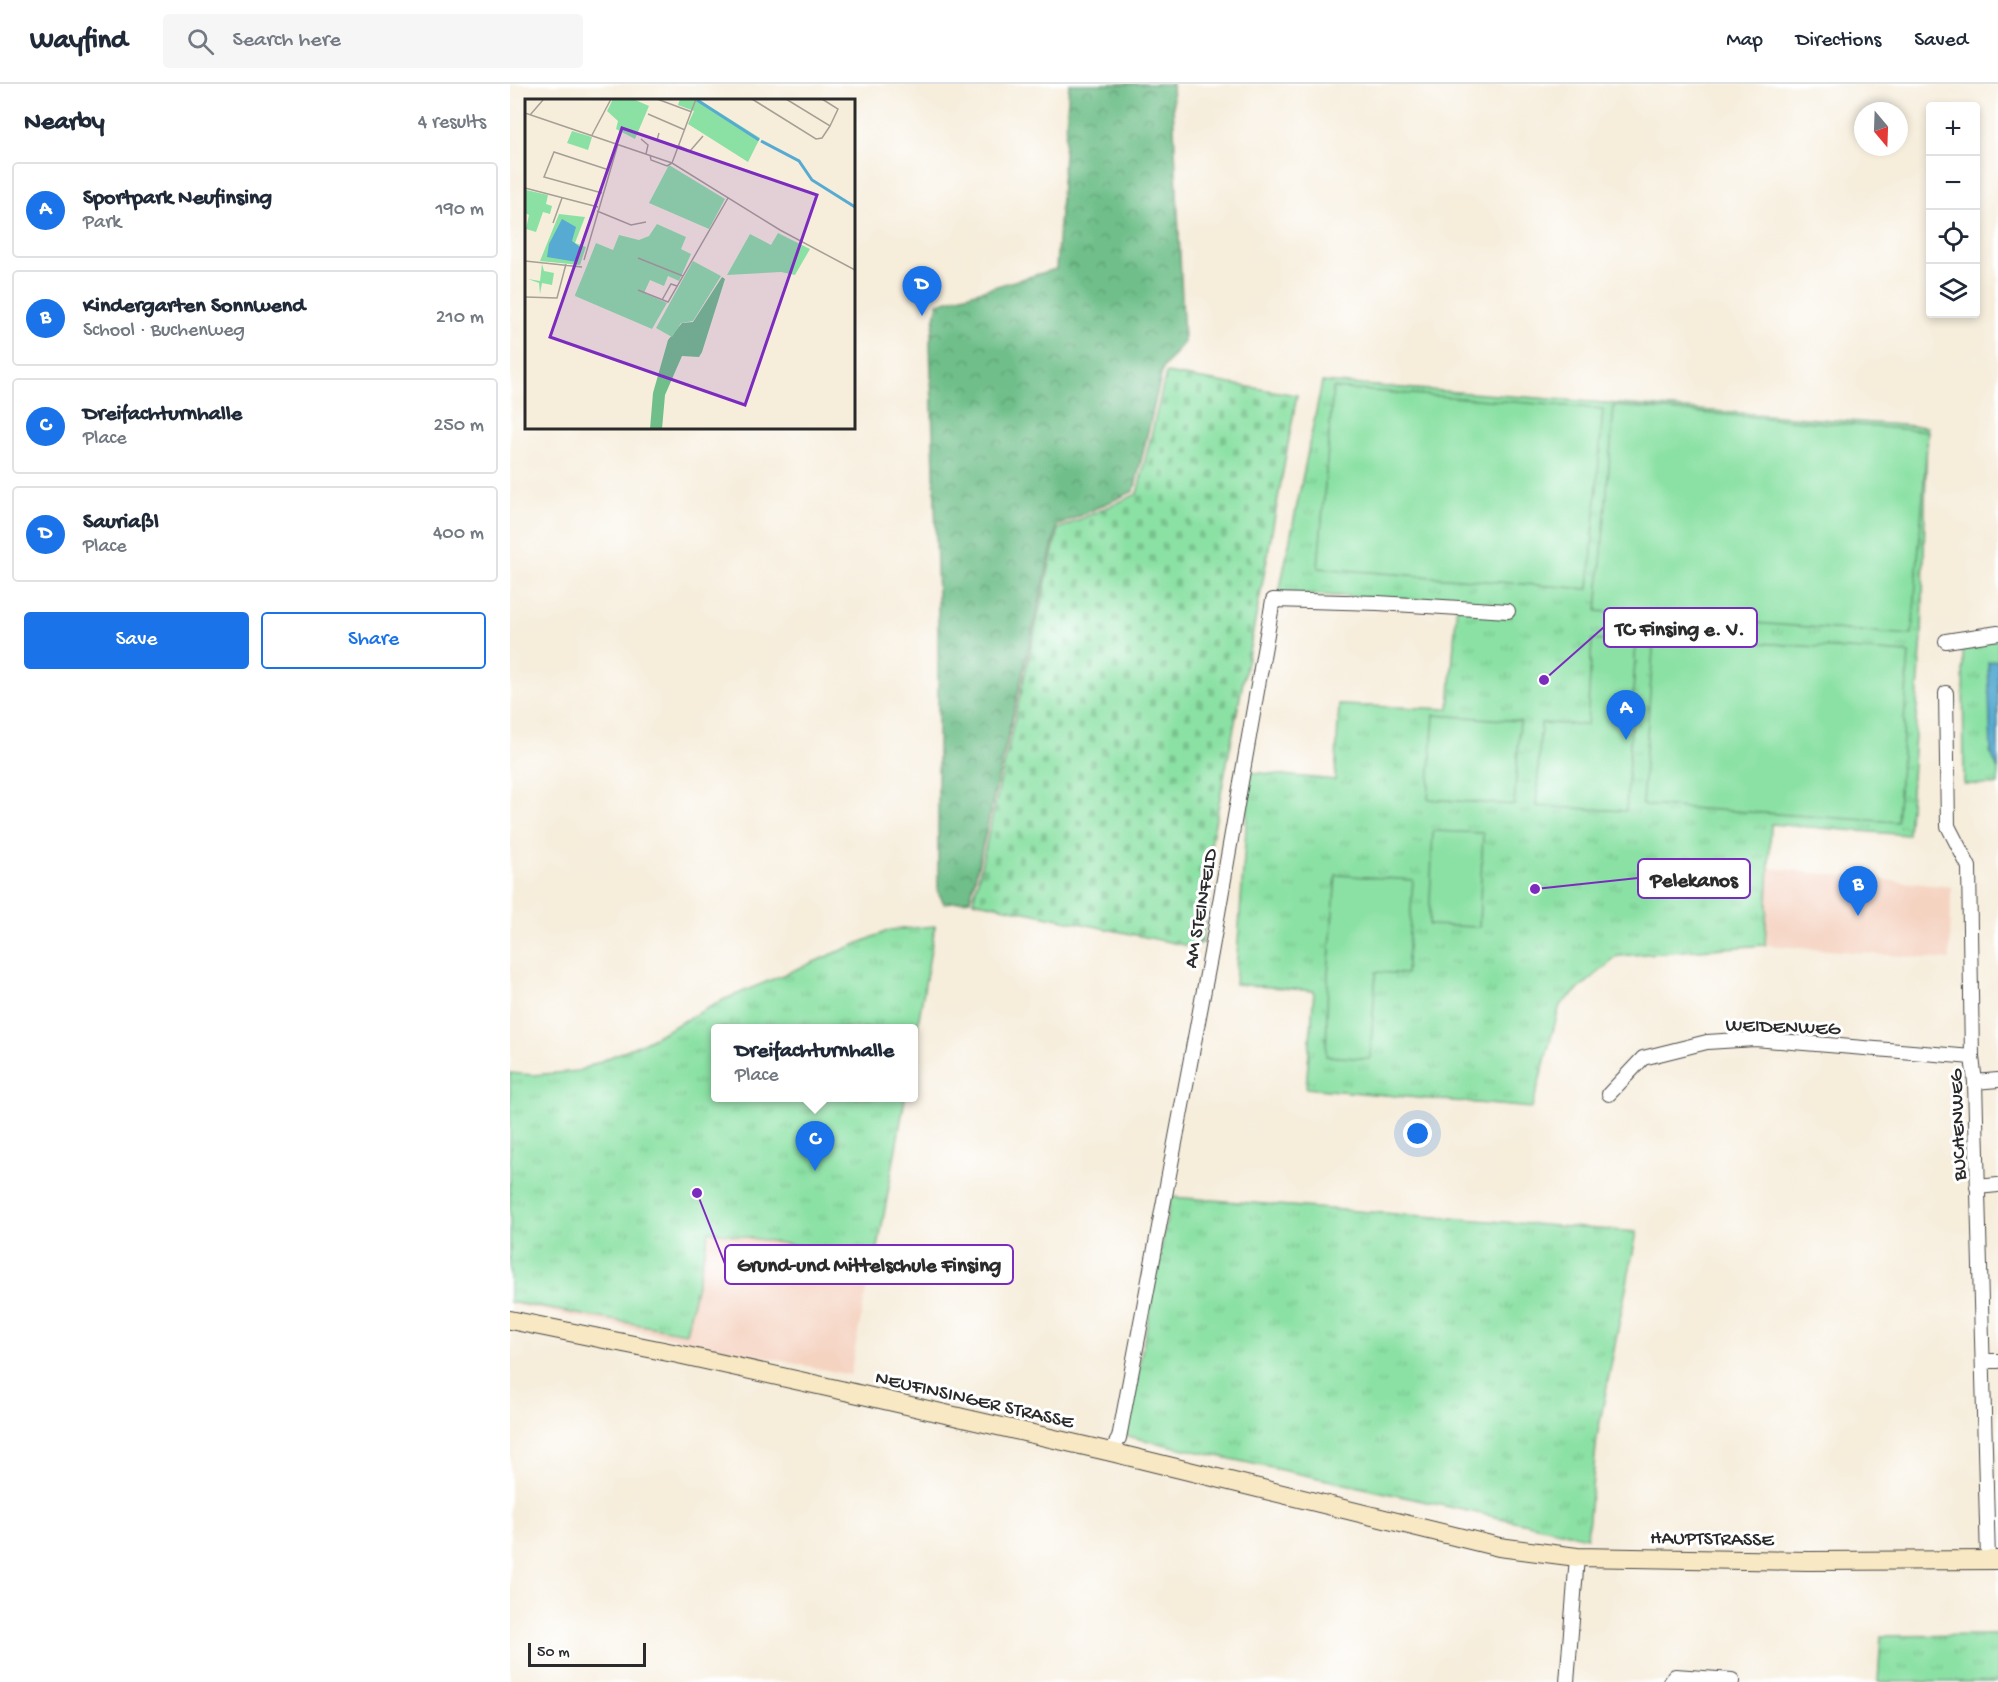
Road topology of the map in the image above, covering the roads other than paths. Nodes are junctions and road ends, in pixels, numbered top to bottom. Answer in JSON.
{"nodes":[{"id":1,"x":1508,"y":611,"type":"dead end"},
{"id":2,"x":1998,"y":633,"type":"edge"},
{"id":3,"x":1946,"y":641,"type":"dead end"},
{"id":4,"x":1946,"y":693,"type":"dead end"},
{"id":5,"x":1972,"y":1057,"type":"junction"},
{"id":6,"x":1998,"y":1080,"type":"edge"},
{"id":7,"x":1975,"y":1082,"type":"junction"},
{"id":8,"x":1610,"y":1094,"type":"dead end"},
{"id":9,"x":1998,"y":1185,"type":"edge"},
{"id":10,"x":1977,"y":1187,"type":"junction"},
{"id":11,"x":510,"y":1320,"type":"edge"},
{"id":12,"x":1983,"y":1361,"type":"junction"},
{"id":13,"x":1998,"y":1361,"type":"edge"},
{"id":14,"x":1111,"y":1452,"type":"junction"},
{"id":15,"x":1427,"y":1531,"type":"joint"},
{"id":16,"x":1577,"y":1557,"type":"junction"},
{"id":17,"x":1993,"y":1560,"type":"edge"},
{"id":18,"x":1567,"y":1682,"type":"edge"},
{"id":19,"x":1670,"y":1682,"type":"edge"},
{"id":20,"x":1732,"y":1682,"type":"edge"}],
"edges":[{"from":1,"to":14,"type":"street","name":"AM STEINFELD"},
{"from":2,"to":3,"type":"street"},
{"from":4,"to":5,"type":"street","name":"BUCHENWEG"},
{"from":5,"to":7,"type":"street","name":"BUCHENWEG"},
{"from":5,"to":8,"type":"street","name":"WEIDENWEG"},
{"from":6,"to":7,"type":"street"},
{"from":7,"to":10,"type":"street","name":"BUCHENWEG"},
{"from":9,"to":10,"type":"street"},
{"from":10,"to":12,"type":"street","name":"BUCHENWEG"},
{"from":11,"to":14,"type":"street","name":"NEUFINSINGER STRASSE"},
{"from":12,"to":13,"type":"street"},
{"from":12,"to":17,"type":"street","name":"BUCHENWEG"},
{"from":14,"to":15,"type":"street","name":"NEUFINSINGER STRASSE"},
{"from":15,"to":16,"type":"street","name":"HAUPTSTRASSE"},
{"from":16,"to":17,"type":"street","name":"HAUPTSTRASSE"},
{"from":16,"to":18,"type":"street"},
{"from":19,"to":20,"type":"street"}]}
